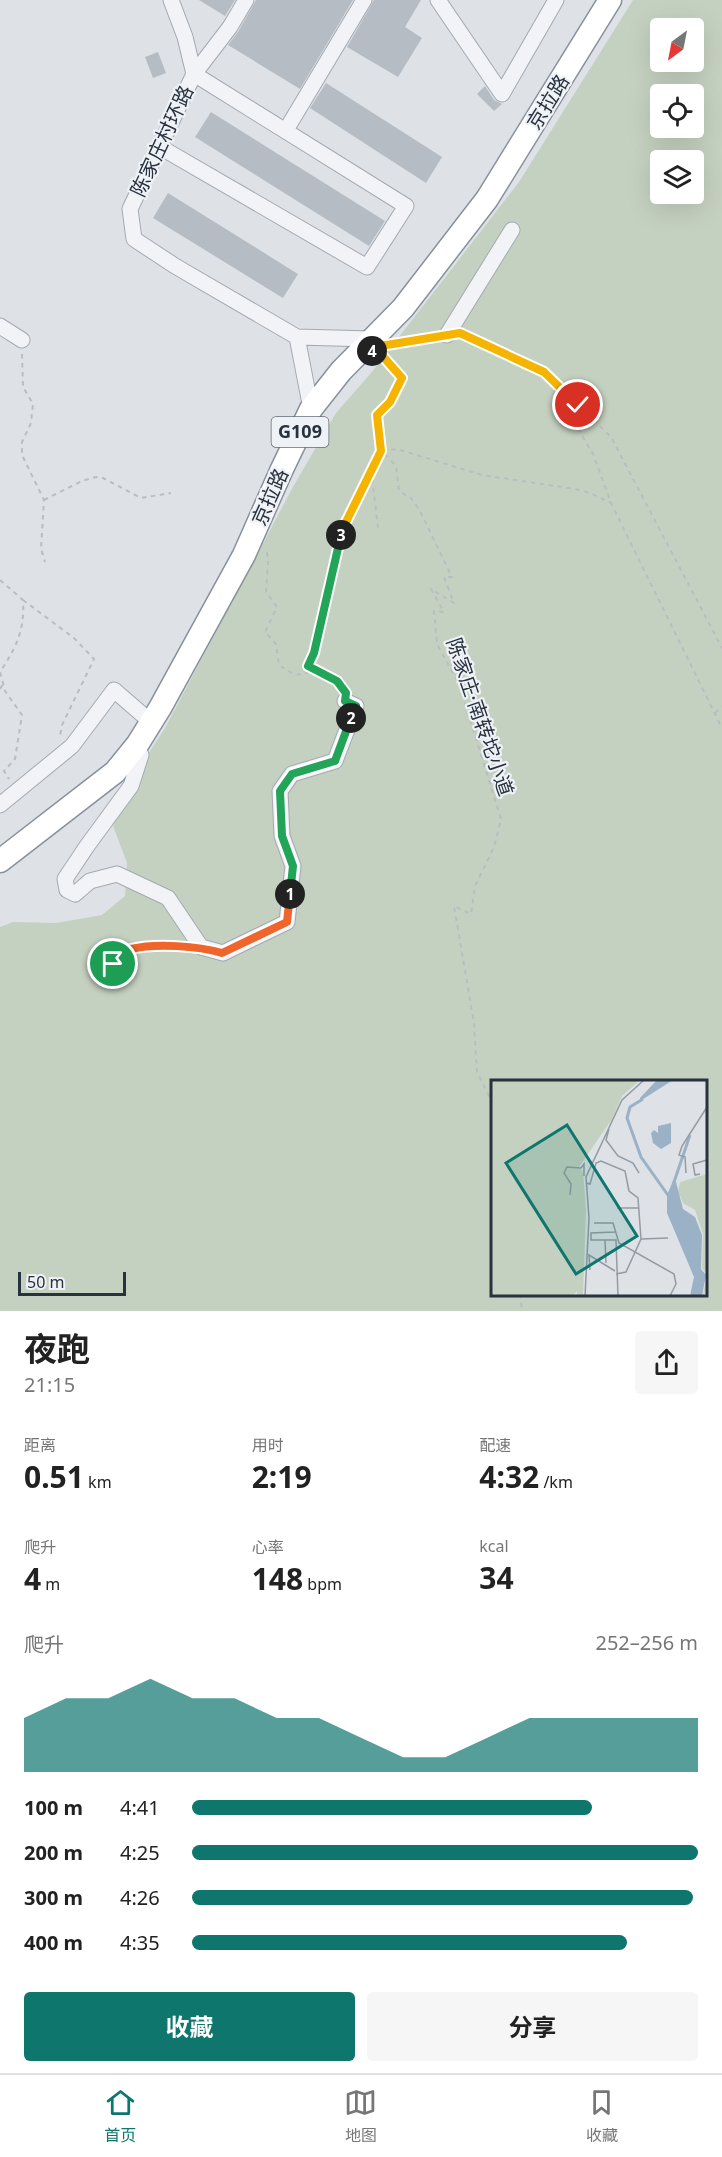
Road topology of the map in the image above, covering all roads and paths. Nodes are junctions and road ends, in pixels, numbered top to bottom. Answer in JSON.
{"nodes":[{"id":1,"x":171,"y":0,"type":"edge"},
{"id":2,"x":246,"y":0,"type":"edge"},
{"id":3,"x":364,"y":0,"type":"edge"},
{"id":4,"x":438,"y":0,"type":"edge"},
{"id":5,"x":556,"y":0,"type":"edge"},
{"id":6,"x":610,"y":0,"type":"edge"},
{"id":7,"x":194,"y":74,"type":"junction"},
{"id":8,"x":286,"y":130,"type":"junction"},
{"id":9,"x":160,"y":147,"type":"junction"},
{"id":10,"x":512,"y":230,"type":"dead end"},
{"id":11,"x":0,"y":326,"type":"edge"},
{"id":12,"x":447,"y":336,"type":"junction"},
{"id":13,"x":297,"y":337,"type":"junction"},
{"id":14,"x":22,"y":340,"type":"joint"},
{"id":15,"x":376,"y":344,"type":"junction"},
{"id":16,"x":544,"y":372,"type":"junction"},
{"id":17,"x":310,"y":409,"type":"junction"},
{"id":18,"x":381,"y":451,"type":"junction"},
{"id":19,"x":371,"y":468,"type":"junction"},
{"id":20,"x":171,"y":493,"type":"dead end"},
{"id":21,"x":44,"y":500,"type":"junction"},
{"id":22,"x":611,"y":503,"type":"junction"},
{"id":23,"x":378,"y":528,"type":"dead end"},
{"id":24,"x":266,"y":550,"type":"dead end"},
{"id":25,"x":45,"y":562,"type":"dead end"},
{"id":26,"x":0,"y":580,"type":"edge"},
{"id":27,"x":23,"y":600,"type":"junction"},
{"id":28,"x":722,"y":648,"type":"edge"},
{"id":29,"x":315,"y":669,"type":"junction"},
{"id":30,"x":3,"y":684,"type":"junction"},
{"id":31,"x":0,"y":689,"type":"edge"},
{"id":32,"x":345,"y":701,"type":"joint"},
{"id":33,"x":722,"y":707,"type":"edge"},
{"id":34,"x":714,"y":714,"type":"junction"},
{"id":35,"x":151,"y":722,"type":"junction"},
{"id":36,"x":722,"y":728,"type":"edge"},
{"id":37,"x":57,"y":745,"type":"dead end"},
{"id":38,"x":137,"y":745,"type":"junction"},
{"id":39,"x":0,"y":770,"type":"edge"},
{"id":40,"x":4,"y":771,"type":"junction"},
{"id":41,"x":17,"y":791,"type":"junction"},
{"id":42,"x":0,"y":805,"type":"edge"},
{"id":43,"x":0,"y":861,"type":"edge"},
{"id":44,"x":201,"y":947,"type":"junction"},
{"id":45,"x":113,"y":964,"type":"dead end"},
{"id":46,"x":491,"y":1100,"type":"edge"},
{"id":47,"x":520,"y":1296,"type":"edge"},
{"id":48,"x":522,"y":1311,"type":"edge"}],
"edges":[{"from":1,"to":7,"type":"street","name":"陈家庄村环路"},
{"from":2,"to":7,"type":"street"},
{"from":3,"to":8,"type":"street"},
{"from":4,"to":5,"type":"street"},
{"from":6,"to":15,"type":"highway","name":"京拉路","number":"G109"},
{"from":7,"to":8,"type":"street"},
{"from":7,"to":9,"type":"street","name":"陈家庄村环路"},
{"from":8,"to":9,"type":"street"},
{"from":9,"to":13,"type":"street","name":"陈家庄村环路"},
{"from":10,"to":12,"type":"street"},
{"from":11,"to":14,"type":"street"},
{"from":12,"to":15,"type":"path"},
{"from":12,"to":16,"type":"path"},
{"from":13,"to":15,"type":"street"},
{"from":13,"to":17,"type":"street"},
{"from":14,"to":21,"type":"path"},
{"from":15,"to":17,"type":"highway","name":"京拉路","number":"G109"},
{"from":15,"to":18,"type":"path","name":"陈家庄·南转坨小道"},
{"from":16,"to":22,"type":"path"},
{"from":16,"to":28,"type":"path"},
{"from":17,"to":35,"type":"highway","name":"京拉路","number":"G109"},
{"from":18,"to":19,"type":"path"},
{"from":18,"to":22,"type":"path"},
{"from":18,"to":46,"type":"path","name":"陈家庄·南转坨小道"},
{"from":19,"to":23,"type":"path"},
{"from":19,"to":29,"type":"path"},
{"from":20,"to":21,"type":"path"},
{"from":21,"to":25,"type":"path"},
{"from":22,"to":34,"type":"path"},
{"from":24,"to":29,"type":"path"},
{"from":26,"to":27,"type":"path"},
{"from":27,"to":30,"type":"path"},
{"from":27,"to":37,"type":"path"},
{"from":29,"to":32,"type":"path"},
{"from":30,"to":31,"type":"path"},
{"from":30,"to":40,"type":"path"},
{"from":32,"to":44,"type":"street"},
{"from":33,"to":34,"type":"path"},
{"from":34,"to":36,"type":"path"},
{"from":35,"to":38,"type":"highway","name":"京拉路","number":"G109"},
{"from":35,"to":41,"type":"street"},
{"from":38,"to":43,"type":"highway","name":"京拉路","number":"G109"},
{"from":38,"to":44,"type":"street"},
{"from":39,"to":40,"type":"path"},
{"from":40,"to":41,"type":"path"},
{"from":41,"to":42,"type":"street"},
{"from":44,"to":45,"type":"path"},
{"from":47,"to":48,"type":"path"}]}
